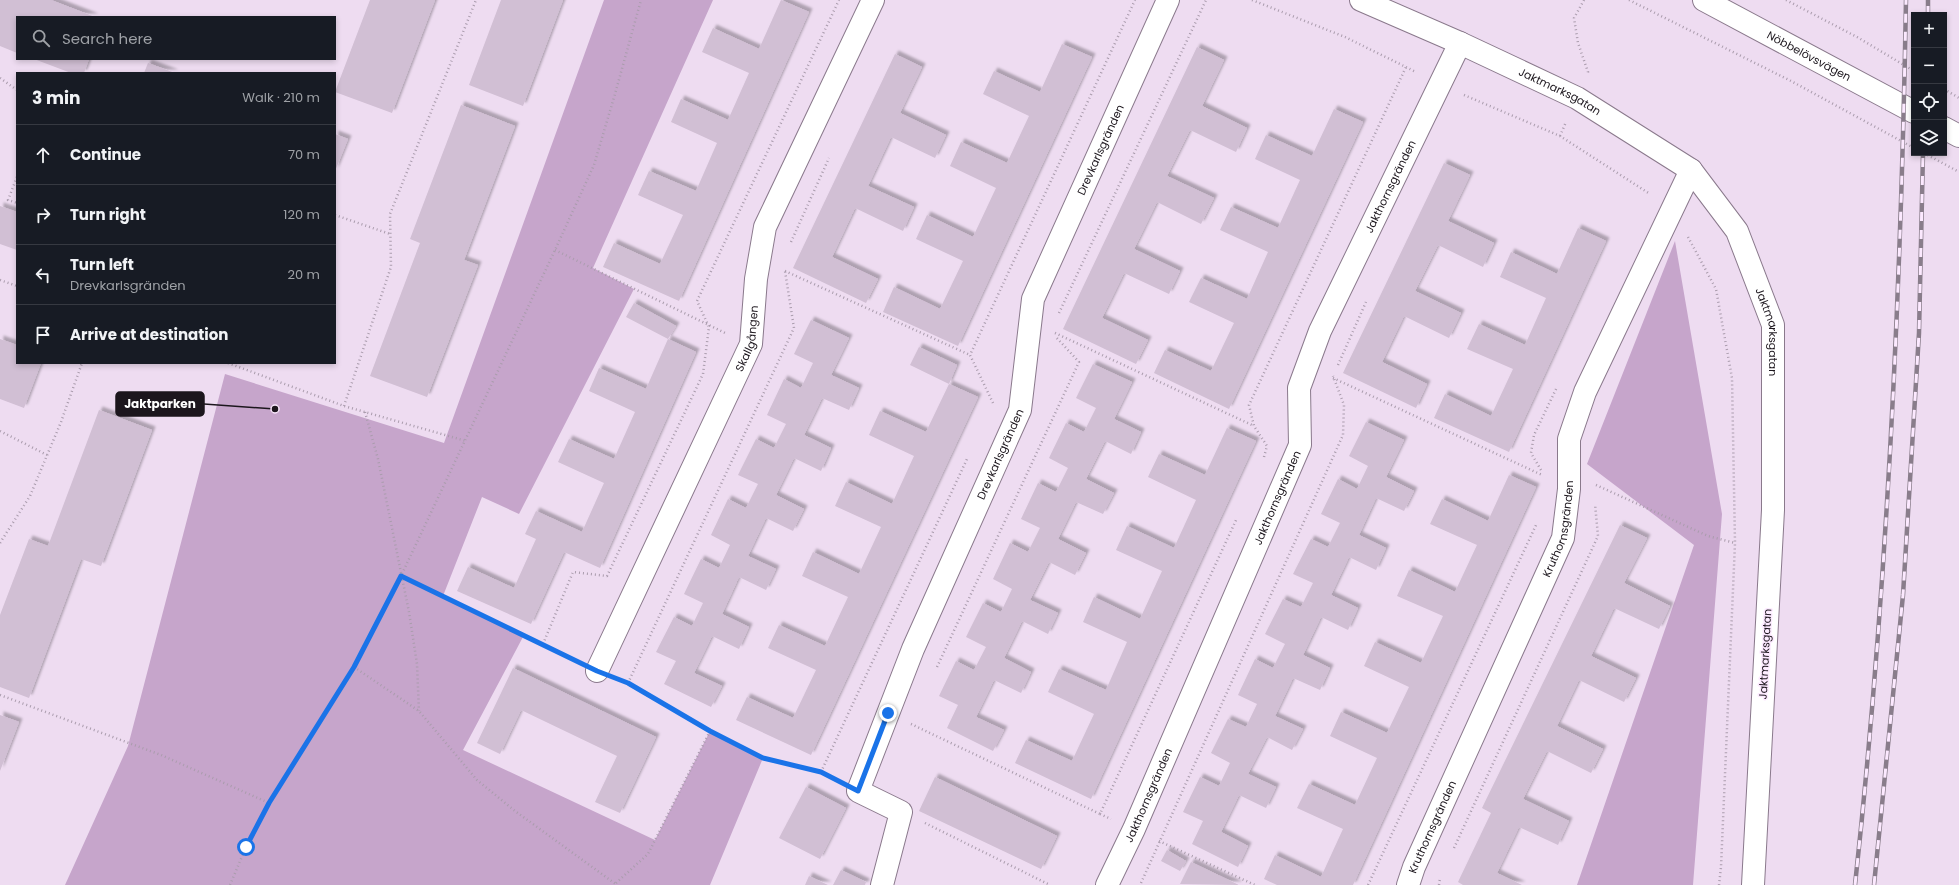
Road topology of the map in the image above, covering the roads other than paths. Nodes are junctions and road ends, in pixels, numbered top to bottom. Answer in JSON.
{"nodes":[{"id":1,"x":874,"y":0,"type":"edge"},
{"id":2,"x":1168,"y":0,"type":"edge"},
{"id":3,"x":1361,"y":0,"type":"edge"},
{"id":4,"x":1704,"y":0,"type":"edge"},
{"id":5,"x":1460,"y":43,"type":"junction"},
{"id":6,"x":1911,"y":110,"type":"edge"},
{"id":7,"x":1947,"y":130,"type":"edge"},
{"id":8,"x":1959,"y":136,"type":"edge"},
{"id":9,"x":1691,"y":170,"type":"junction"},
{"id":10,"x":597,"y":671,"type":"road end"},
{"id":11,"x":882,"y":885,"type":"edge"},
{"id":12,"x":1107,"y":885,"type":"edge"},
{"id":13,"x":1408,"y":885,"type":"edge"},
{"id":14,"x":1753,"y":885,"type":"edge"}],
"edges":[{"from":1,"to":10,"type":"street","name":"Skallgången"},
{"from":2,"to":11,"type":"street","name":"Drevkarlsgränden"},
{"from":3,"to":5,"type":"street","name":"Jaktmarksgatan"},
{"from":4,"to":6,"type":"street","name":"Nöbbelövsvägen"},
{"from":5,"to":9,"type":"street","name":"Jaktmarksgatan"},
{"from":5,"to":12,"type":"street","name":"Jakthornsgränden"},
{"from":7,"to":8,"type":"street"},
{"from":9,"to":13,"type":"street","name":"Kruthornsgränden"},
{"from":9,"to":14,"type":"street","name":"Jaktmarksgatan"}]}
